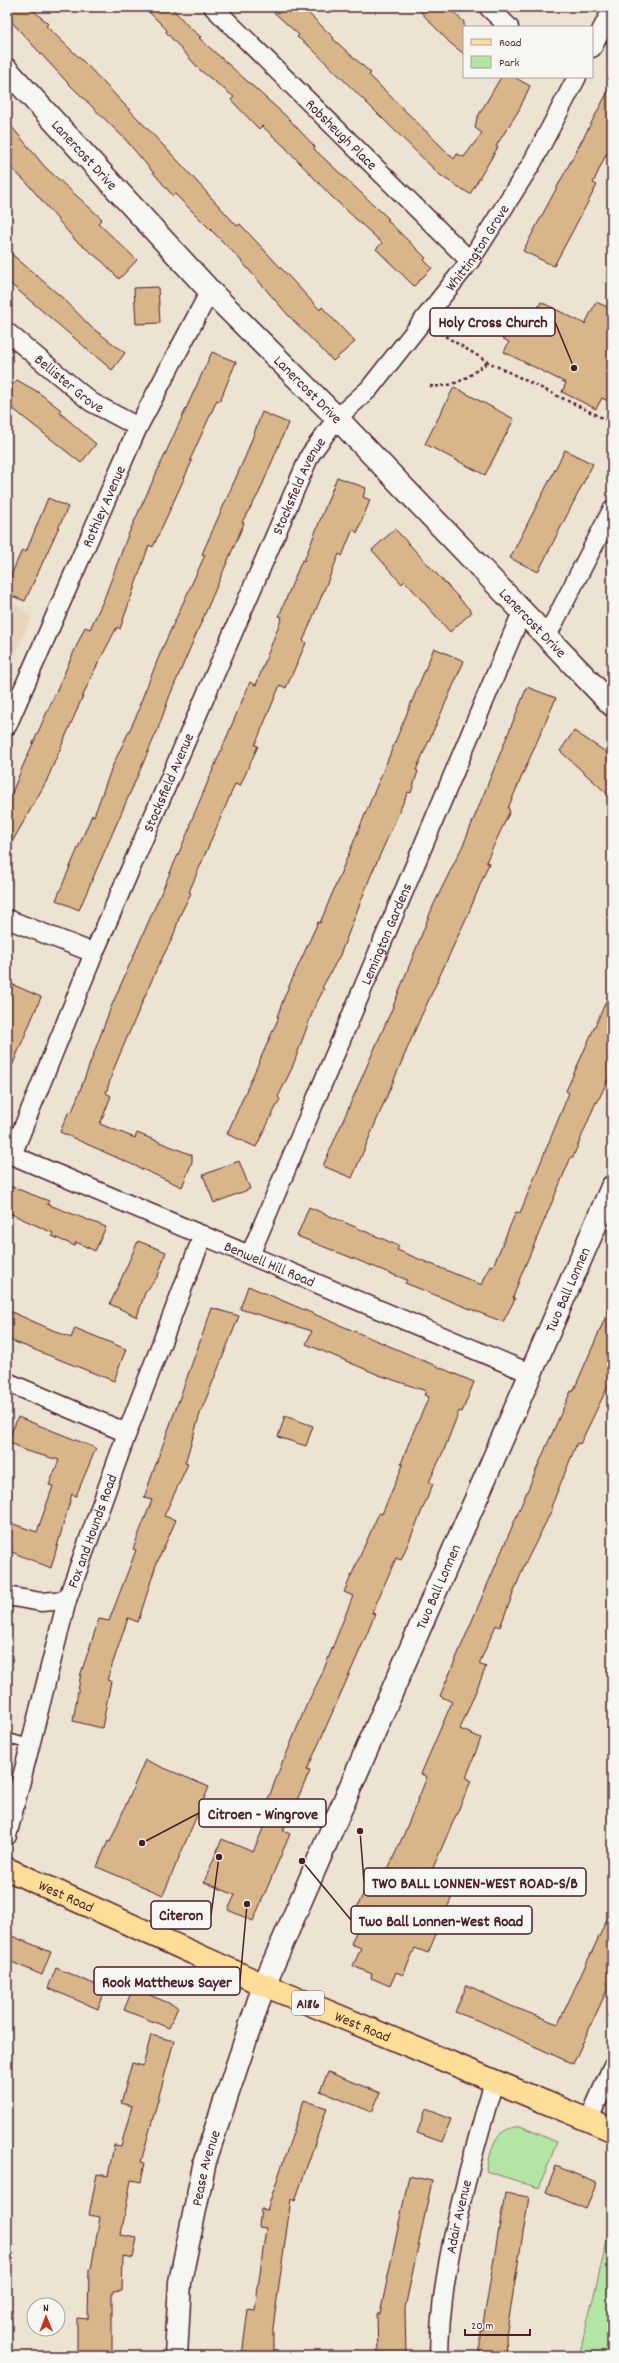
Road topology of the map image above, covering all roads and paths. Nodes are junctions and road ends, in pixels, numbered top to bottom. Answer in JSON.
{"nodes":[{"id":1,"x":213,"y":7,"type":"edge"},
{"id":2,"x":488,"y":7,"type":"edge"},
{"id":3,"x":612,"y":10,"type":"edge"},
{"id":4,"x":508,"y":26,"type":"edge"},
{"id":5,"x":593,"y":46,"type":"edge"},
{"id":6,"x":7,"y":70,"type":"edge"},
{"id":7,"x":571,"y":80,"type":"edge"},
{"id":8,"x":470,"y":261,"type":"junction"},
{"id":9,"x":210,"y":291,"type":"junction"},
{"id":10,"x":422,"y":322,"type":"junction"},
{"id":11,"x":7,"y":333,"type":"edge"},
{"id":12,"x":488,"y":362,"type":"junction"},
{"id":13,"x":430,"y":386,"type":"dead end"},
{"id":14,"x":612,"y":415,"type":"edge"},
{"id":15,"x":337,"y":418,"type":"junction"},
{"id":16,"x":611,"y":421,"type":"edge"},
{"id":17,"x":138,"y":427,"type":"junction"},
{"id":18,"x":612,"y":510,"type":"edge"},
{"id":19,"x":522,"y":612,"type":"junction"},
{"id":20,"x":547,"y":636,"type":"junction"},
{"id":21,"x":612,"y":705,"type":"edge"},
{"id":22,"x":7,"y":726,"type":"edge"},
{"id":23,"x":7,"y":919,"type":"edge"},
{"id":24,"x":94,"y":953,"type":"junction"},
{"id":25,"x":9,"y":1154,"type":"edge"},
{"id":26,"x":612,"y":1187,"type":"edge"},
{"id":27,"x":203,"y":1235,"type":"junction"},
{"id":28,"x":250,"y":1255,"type":"junction"},
{"id":29,"x":532,"y":1374,"type":"junction"},
{"id":30,"x":7,"y":1382,"type":"edge"},
{"id":31,"x":127,"y":1433,"type":"junction"},
{"id":32,"x":7,"y":1596,"type":"edge"},
{"id":33,"x":67,"y":1600,"type":"junction"},
{"id":34,"x":7,"y":1738,"type":"edge"},
{"id":35,"x":31,"y":1745,"type":"junction"},
{"id":36,"x":7,"y":1836,"type":"edge"},
{"id":37,"x":7,"y":1869,"type":"edge"},
{"id":38,"x":264,"y":1986,"type":"junction"},
{"id":39,"x":612,"y":2067,"type":"edge"},
{"id":40,"x":494,"y":2081,"type":"junction"},
{"id":41,"x":589,"y":2120,"type":"junction"},
{"id":42,"x":612,"y":2130,"type":"edge"},
{"id":43,"x":176,"y":2356,"type":"edge"},
{"id":44,"x":439,"y":2356,"type":"edge"}],
"edges":[{"from":1,"to":8,"type":"street","name":"Robsheugh Place"},
{"from":2,"to":4,"type":"street"},
{"from":3,"to":5,"type":"street"},
{"from":6,"to":9,"type":"street","name":"Lanercost Drive"},
{"from":7,"to":8,"type":"street","name":"Whittington Grove"},
{"from":8,"to":10,"type":"street","name":"Whittington Grove"},
{"from":9,"to":15,"type":"street","name":"Lanercost Drive"},
{"from":9,"to":17,"type":"street","name":"Rothley Avenue"},
{"from":10,"to":12,"type":"path"},
{"from":10,"to":15,"type":"street","name":"Whittington Grove"},
{"from":11,"to":17,"type":"street","name":"Bellister Grove"},
{"from":12,"to":13,"type":"path"},
{"from":12,"to":16,"type":"path"},
{"from":14,"to":16,"type":"path"},
{"from":15,"to":19,"type":"street","name":"Lanercost Drive"},
{"from":15,"to":24,"type":"street","name":"Stocksfield Avenue"},
{"from":17,"to":22,"type":"street","name":"Rothley Avenue"},
{"from":18,"to":20,"type":"street"},
{"from":19,"to":20,"type":"street","name":"Lanercost Drive"},
{"from":19,"to":28,"type":"street","name":"Lemington Gardens"},
{"from":20,"to":21,"type":"street","name":"Lanercost Drive"},
{"from":23,"to":24,"type":"street"},
{"from":24,"to":25,"type":"street","name":"Stocksfield Avenue"},
{"from":25,"to":27,"type":"street","name":"Benwell Hill Road"},
{"from":26,"to":29,"type":"street","name":"Two Ball Lonnen"},
{"from":27,"to":28,"type":"street","name":"Benwell Hill Road"},
{"from":27,"to":31,"type":"street","name":"Fox and Hounds Road"},
{"from":28,"to":29,"type":"street","name":"Benwell Hill Road"},
{"from":29,"to":38,"type":"street","name":"Two Ball Lonnen"},
{"from":30,"to":31,"type":"street"},
{"from":31,"to":33,"type":"street","name":"Fox and Hounds Road"},
{"from":32,"to":33,"type":"street"},
{"from":33,"to":35,"type":"street","name":"Fox and Hounds Road"},
{"from":34,"to":35,"type":"lane"},
{"from":35,"to":36,"type":"street","name":"Fox and Hounds Road"},
{"from":37,"to":38,"type":"main road","name":"West Road","number":"A186"},
{"from":38,"to":40,"type":"main road","name":"West Road","number":"A186"},
{"from":38,"to":43,"type":"street","name":"Pease Avenue"},
{"from":39,"to":41,"type":"street"},
{"from":40,"to":41,"type":"main road","name":"West Road","number":"A186"},
{"from":40,"to":44,"type":"street","name":"Adair Avenue"},
{"from":41,"to":42,"type":"main road","name":"West Road","number":"A186"}]}
